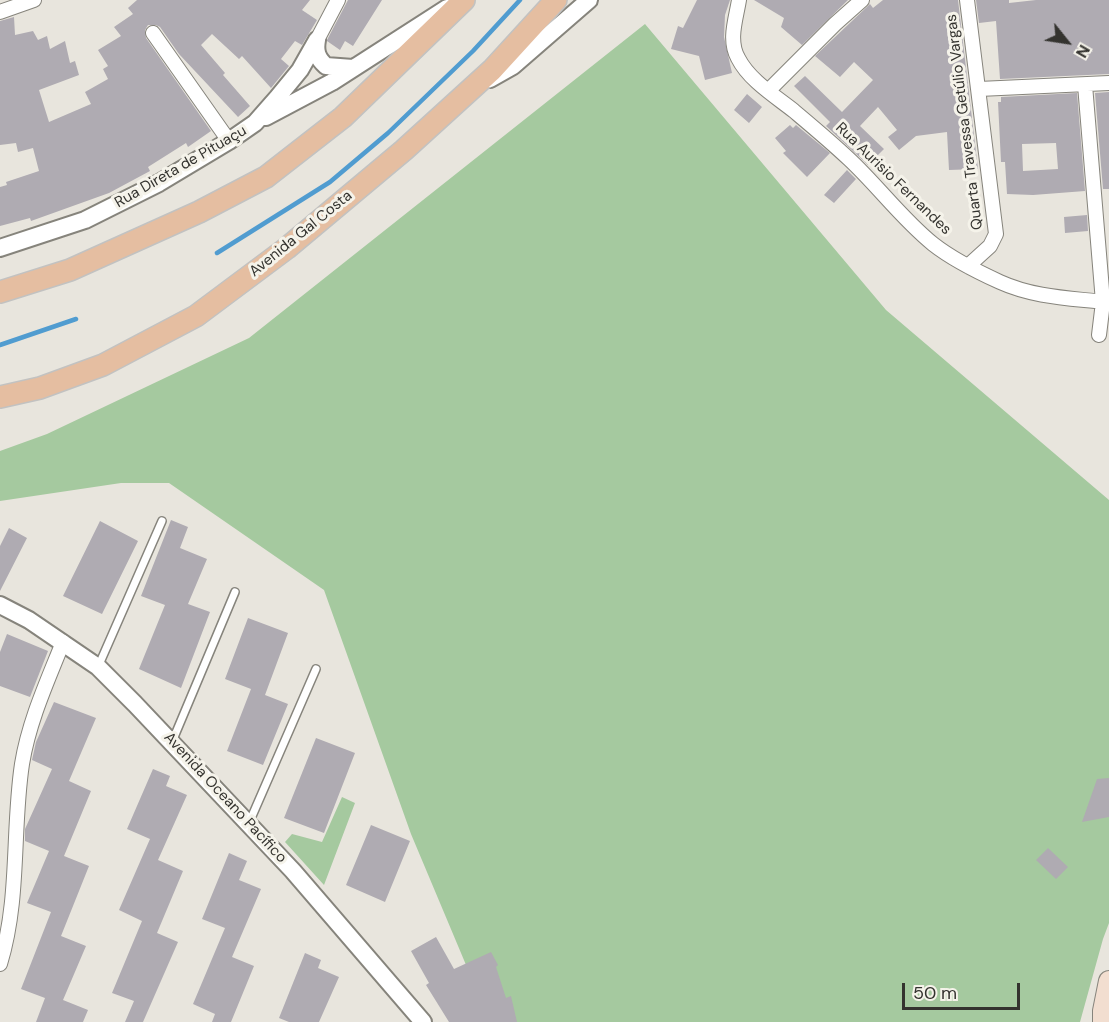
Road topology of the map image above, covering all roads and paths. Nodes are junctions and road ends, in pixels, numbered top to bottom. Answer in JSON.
{"nodes":[{"id":1,"x":34,"y":0,"type":"edge"},
{"id":2,"x":338,"y":0,"type":"edge"},
{"id":3,"x":462,"y":0,"type":"edge"},
{"id":4,"x":556,"y":0,"type":"edge"},
{"id":5,"x":589,"y":0,"type":"edge"},
{"id":6,"x":739,"y":0,"type":"edge"},
{"id":7,"x":862,"y":0,"type":"edge"},
{"id":8,"x":967,"y":0,"type":"edge"},
{"id":9,"x":0,"y":12,"type":"edge"},
{"id":10,"x":153,"y":33,"type":"dead end"},
{"id":11,"x":317,"y":40,"type":"junction"},
{"id":12,"x":352,"y":68,"type":"junction"},
{"id":13,"x":1109,"y":83,"type":"edge"},
{"id":14,"x":1085,"y":85,"type":"junction"},
{"id":15,"x":979,"y":89,"type":"junction"},
{"id":16,"x":768,"y":91,"type":"junction"},
{"id":17,"x":466,"y":94,"type":"junction"},
{"id":18,"x":255,"y":123,"type":"junction"},
{"id":19,"x":229,"y":141,"type":"junction"},
{"id":20,"x":0,"y":248,"type":"edge"},
{"id":21,"x":969,"y":266,"type":"junction"},
{"id":22,"x":0,"y":292,"type":"edge"},
{"id":23,"x":1106,"y":302,"type":"edge"},
{"id":24,"x":1099,"y":335,"type":"dead end"},
{"id":25,"x":70,"y":379,"type":"junction"},
{"id":26,"x":0,"y":397,"type":"edge"},
{"id":27,"x":0,"y":411,"type":"edge"},
{"id":28,"x":162,"y":521,"type":"dead end"},
{"id":29,"x":235,"y":592,"type":"dead end"},
{"id":30,"x":0,"y":605,"type":"edge"},
{"id":31,"x":63,"y":642,"type":"junction"},
{"id":32,"x":98,"y":667,"type":"junction"},
{"id":33,"x":316,"y":669,"type":"dead end"},
{"id":34,"x":172,"y":742,"type":"junction"},
{"id":35,"x":249,"y":824,"type":"junction"},
{"id":36,"x":0,"y":964,"type":"edge"},
{"id":37,"x":1109,"y":981,"type":"edge"},
{"id":38,"x":1109,"y":1018,"type":"edge"},
{"id":39,"x":423,"y":1022,"type":"edge"},
{"id":40,"x":1104,"y":1022,"type":"edge"}],
"edges":[{"from":1,"to":9,"type":"street"},
{"from":2,"to":11,"type":"street","name":"Rua Direta de Pituaçu"},
{"from":3,"to":12,"type":"street"},
{"from":3,"to":22,"type":"main road"},
{"from":4,"to":17,"type":"main road","name":"Avenida Gal Costa"},
{"from":5,"to":17,"type":"street"},
{"from":6,"to":16,"type":"street","name":"Rua Aurisio Fernandes"},
{"from":7,"to":16,"type":"street"},
{"from":8,"to":15,"type":"street","name":"Quarta Travessa Getúlio Vargas"},
{"from":10,"to":19,"type":"street"},
{"from":11,"to":12,"type":"street"},
{"from":11,"to":18,"type":"street","name":"Rua Direta de Pituaçu"},
{"from":12,"to":18,"type":"street"},
{"from":13,"to":14,"type":"street"},
{"from":14,"to":15,"type":"street"},
{"from":14,"to":23,"type":"street"},
{"from":15,"to":21,"type":"street","name":"Quarta Travessa Getúlio Vargas"},
{"from":16,"to":21,"type":"street","name":"Rua Aurisio Fernandes"},
{"from":17,"to":25,"type":"main road","name":"Avenida Gal Costa"},
{"from":18,"to":19,"type":"street","name":"Rua Direta de Pituaçu"},
{"from":19,"to":20,"type":"street","name":"Rua Direta de Pituaçu"},
{"from":21,"to":23,"type":"street","name":"Rua Aurisio Fernandes"},
{"from":23,"to":24,"type":"street"},
{"from":25,"to":26,"type":"main road","name":"Avenida Gal Costa"},
{"from":25,"to":27,"type":"main road"},
{"from":28,"to":32,"type":"lane"},
{"from":29,"to":34,"type":"lane"},
{"from":30,"to":31,"type":"street","name":"Avenida Oceano Pacífico"},
{"from":31,"to":32,"type":"street","name":"Avenida Oceano Pacífico"},
{"from":31,"to":36,"type":"street"},
{"from":32,"to":34,"type":"street","name":"Avenida Oceano Pacífico"},
{"from":33,"to":35,"type":"lane"},
{"from":34,"to":35,"type":"street","name":"Avenida Oceano Pacífico"},
{"from":35,"to":39,"type":"street","name":"Avenida Oceano Pacífico"},
{"from":37,"to":40,"type":"main road"},
{"from":38,"to":40,"type":"main road"}]}
